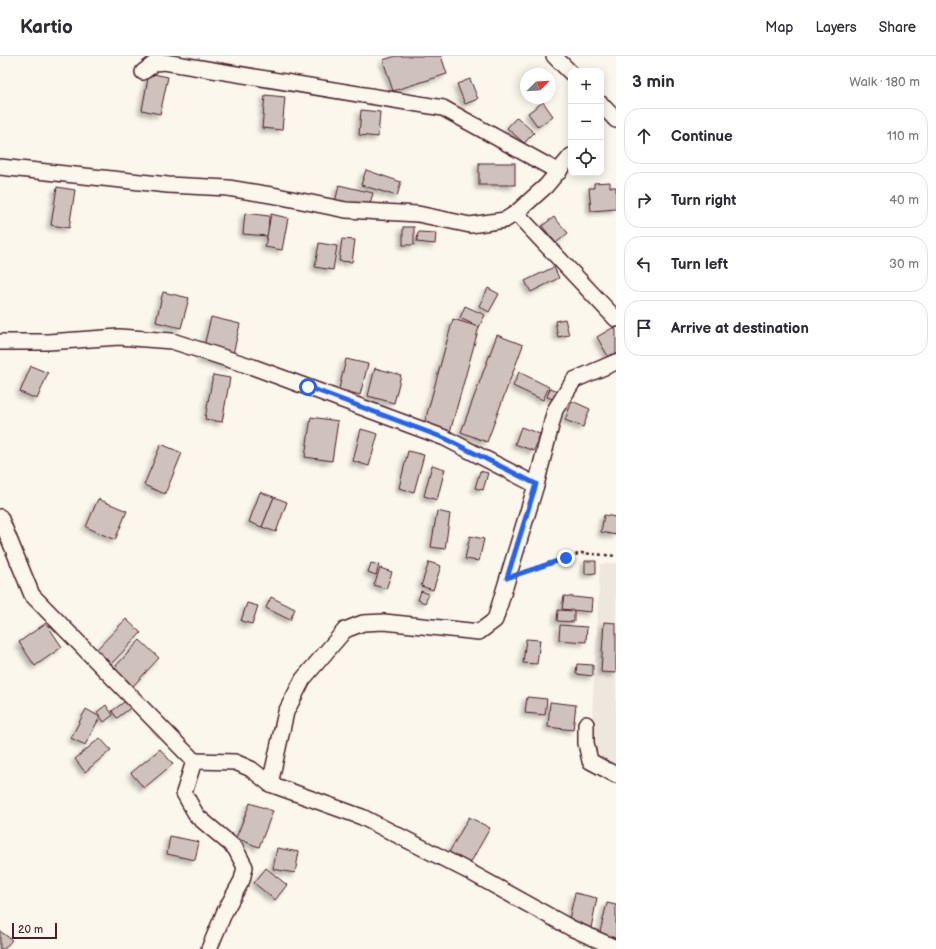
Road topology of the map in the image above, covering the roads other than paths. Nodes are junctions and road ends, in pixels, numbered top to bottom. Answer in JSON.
{"nodes":[{"id":1,"x":554,"y":56,"type":"edge"},
{"id":2,"x":568,"y":70,"type":"edge"},
{"id":3,"x":144,"y":72,"type":"dead end"},
{"id":4,"x":604,"y":108,"type":"edge"},
{"id":5,"x":611,"y":117,"type":"edge"},
{"id":6,"x":568,"y":160,"type":"edge"},
{"id":7,"x":0,"y":167,"type":"edge"},
{"id":8,"x":559,"y":172,"type":"junction"},
{"id":9,"x":516,"y":213,"type":"junction"},
{"id":10,"x":616,"y":319,"type":"edge"},
{"id":11,"x":0,"y":342,"type":"edge"},
{"id":12,"x":616,"y":362,"type":"edge"},
{"id":13,"x":536,"y":484,"type":"junction"},
{"id":14,"x":0,"y":517,"type":"edge"},
{"id":15,"x":586,"y":724,"type":"dead end"},
{"id":16,"x":194,"y":761,"type":"junction"},
{"id":17,"x":616,"y":775,"type":"edge"},
{"id":18,"x":270,"y":784,"type":"junction"},
{"id":19,"x":616,"y":948,"type":"edge"},
{"id":20,"x":209,"y":949,"type":"edge"}],
"edges":[{"from":1,"to":2,"type":"street"},
{"from":3,"to":8,"type":"street"},
{"from":4,"to":5,"type":"street"},
{"from":6,"to":8,"type":"street"},
{"from":7,"to":9,"type":"street"},
{"from":8,"to":9,"type":"street"},
{"from":9,"to":10,"type":"street"},
{"from":11,"to":13,"type":"street"},
{"from":12,"to":13,"type":"street"},
{"from":13,"to":18,"type":"street"},
{"from":14,"to":16,"type":"street"},
{"from":15,"to":17,"type":"street"},
{"from":16,"to":18,"type":"street"},
{"from":16,"to":20,"type":"street"},
{"from":18,"to":19,"type":"street"}]}
